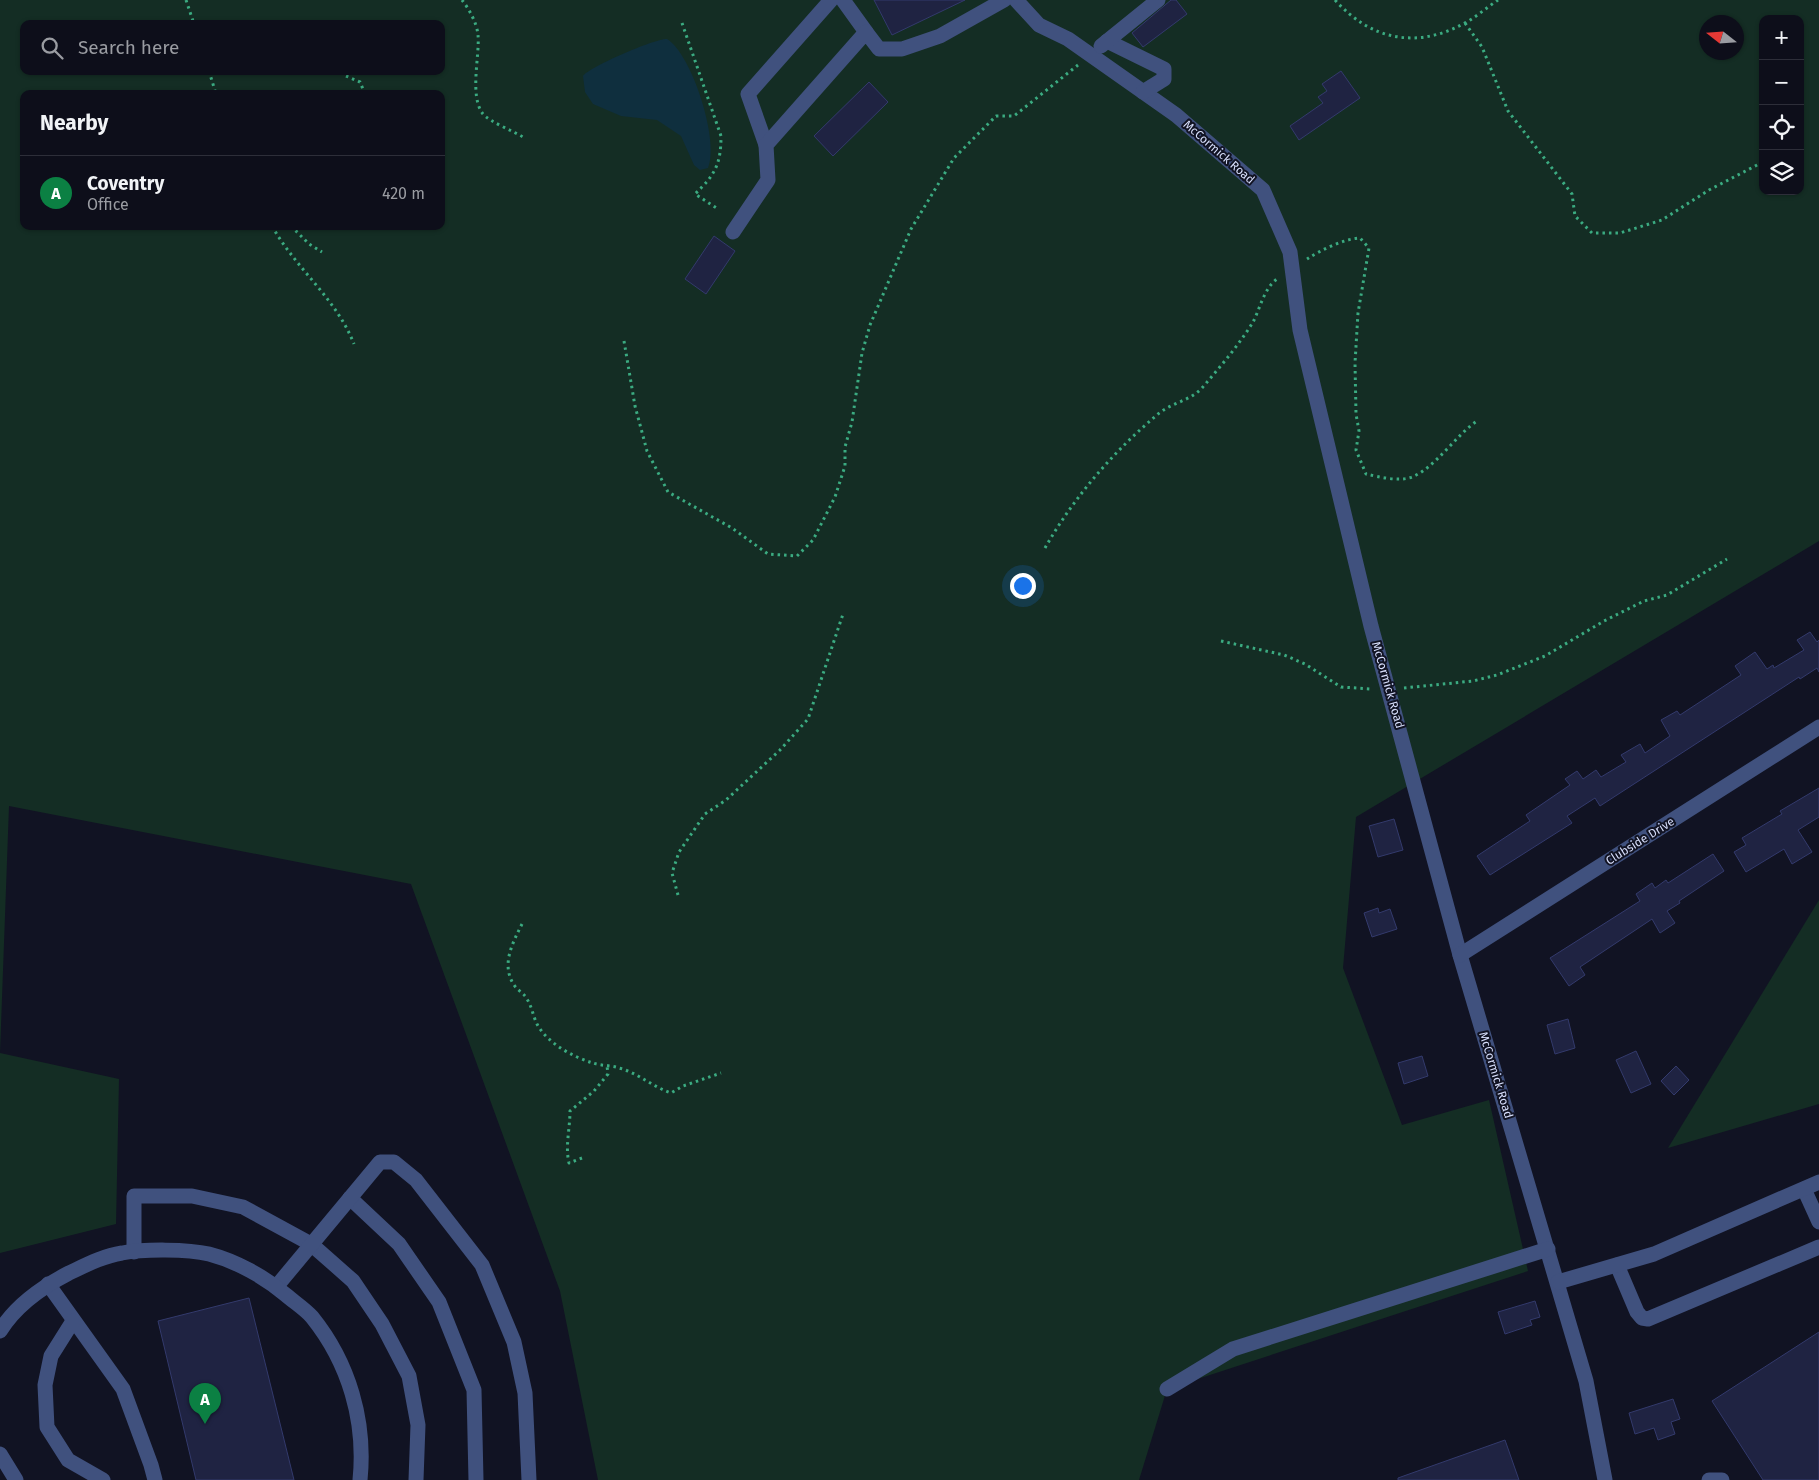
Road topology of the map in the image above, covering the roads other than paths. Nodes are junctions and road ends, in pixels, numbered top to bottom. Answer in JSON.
{"nodes":[{"id":1,"x":831,"y":0,"type":"edge"},
{"id":2,"x":843,"y":0,"type":"edge"},
{"id":3,"x":1004,"y":0,"type":"edge"},
{"id":4,"x":1016,"y":0,"type":"edge"},
{"id":5,"x":1158,"y":0,"type":"edge"},
{"id":6,"x":866,"y":32,"type":"junction"},
{"id":7,"x":1107,"y":41,"type":"junction"},
{"id":8,"x":1090,"y":55,"type":"junction"},
{"id":9,"x":1143,"y":92,"type":"junction"},
{"id":10,"x":766,"y":145,"type":"junction"},
{"id":11,"x":733,"y":232,"type":"dead end"},
{"id":12,"x":1819,"y":727,"type":"edge"},
{"id":13,"x":1460,"y":955,"type":"junction"},
{"id":14,"x":1819,"y":1182,"type":"edge"},
{"id":15,"x":1804,"y":1189,"type":"junction"},
{"id":16,"x":350,"y":1198,"type":"junction"},
{"id":17,"x":1819,"y":1222,"type":"edge"},
{"id":18,"x":311,"y":1244,"type":"junction"},
{"id":19,"x":1819,"y":1247,"type":"edge"},
{"id":20,"x":1548,"y":1249,"type":"junction"},
{"id":21,"x":134,"y":1252,"type":"junction"},
{"id":22,"x":1617,"y":1265,"type":"junction"},
{"id":23,"x":1558,"y":1282,"type":"junction"},
{"id":24,"x":48,"y":1284,"type":"junction"},
{"id":25,"x":276,"y":1287,"type":"junction"},
{"id":26,"x":73,"y":1321,"type":"junction"},
{"id":27,"x":0,"y":1331,"type":"edge"},
{"id":28,"x":1167,"y":1389,"type":"dead end"},
{"id":29,"x":0,"y":1454,"type":"edge"},
{"id":30,"x":16,"y":1480,"type":"edge"},
{"id":31,"x":103,"y":1480,"type":"edge"},
{"id":32,"x":154,"y":1480,"type":"edge"},
{"id":33,"x":360,"y":1480,"type":"edge"},
{"id":34,"x":416,"y":1480,"type":"edge"},
{"id":35,"x":476,"y":1480,"type":"edge"},
{"id":36,"x":529,"y":1480,"type":"edge"},
{"id":37,"x":1605,"y":1480,"type":"edge"},
{"id":38,"x":1709,"y":1480,"type":"edge"},
{"id":39,"x":1722,"y":1480,"type":"edge"}],
"edges":[{"from":1,"to":10,"type":"street"},
{"from":2,"to":6,"type":"street"},
{"from":3,"to":6,"type":"street"},
{"from":4,"to":8,"type":"street","name":"McCormick Road"},
{"from":5,"to":7,"type":"street"},
{"from":6,"to":10,"type":"street"},
{"from":7,"to":8,"type":"street"},
{"from":7,"to":9,"type":"street"},
{"from":8,"to":9,"type":"street","name":"McCormick Road"},
{"from":9,"to":13,"type":"street","name":"McCormick Road"},
{"from":10,"to":11,"type":"street"},
{"from":12,"to":13,"type":"street","name":"Clubside Drive"},
{"from":13,"to":20,"type":"street","name":"McCormick Road"},
{"from":14,"to":15,"type":"street"},
{"from":15,"to":17,"type":"street"},
{"from":15,"to":22,"type":"street"},
{"from":16,"to":18,"type":"street"},
{"from":16,"to":35,"type":"street"},
{"from":16,"to":36,"type":"street"},
{"from":18,"to":21,"type":"street"},
{"from":18,"to":25,"type":"street"},
{"from":18,"to":34,"type":"street"},
{"from":19,"to":22,"type":"street"},
{"from":20,"to":23,"type":"street","name":"McCormick Road"},
{"from":20,"to":28,"type":"street"},
{"from":21,"to":24,"type":"street"},
{"from":21,"to":25,"type":"street"},
{"from":22,"to":23,"type":"street"},
{"from":23,"to":37,"type":"street","name":"McCormick Road"},
{"from":24,"to":26,"type":"street"},
{"from":24,"to":27,"type":"street"},
{"from":25,"to":33,"type":"street"},
{"from":26,"to":31,"type":"street"},
{"from":26,"to":32,"type":"street"},
{"from":29,"to":30,"type":"street"},
{"from":38,"to":39,"type":"street"}]}
